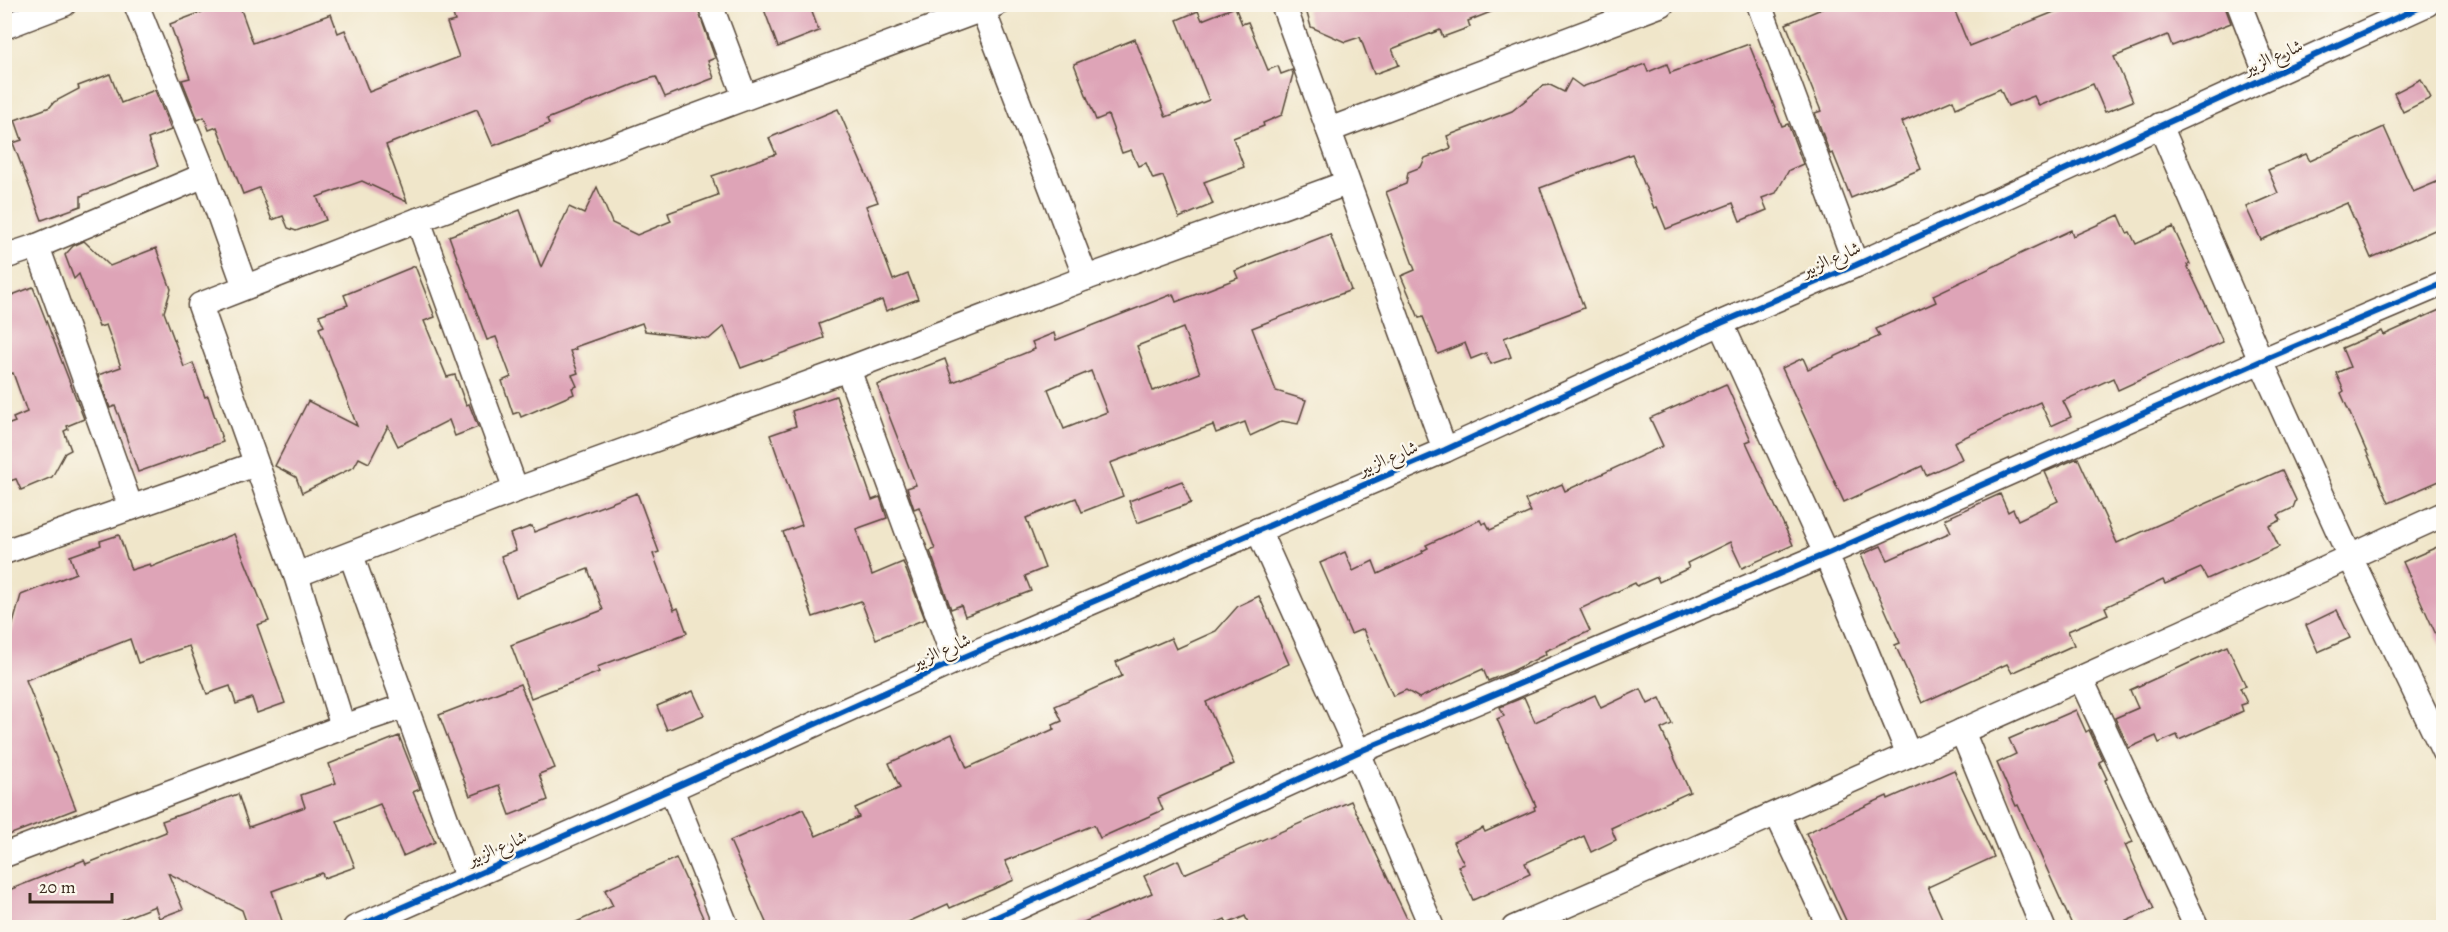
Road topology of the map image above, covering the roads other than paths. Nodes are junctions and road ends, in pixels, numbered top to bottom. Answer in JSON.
{"nodes":[{"id":1,"x":64,"y":4,"type":"edge"},
{"id":2,"x":136,"y":4,"type":"edge"},
{"id":3,"x":710,"y":4,"type":"edge"},
{"id":4,"x":1283,"y":4,"type":"edge"},
{"id":5,"x":1662,"y":4,"type":"edge"},
{"id":6,"x":1759,"y":4,"type":"edge"},
{"id":7,"x":2239,"y":4,"type":"edge"},
{"id":8,"x":2427,"y":4,"type":"edge"},
{"id":9,"x":989,"y":7,"type":"edge"},
{"id":10,"x":2396,"y":11,"type":"edge"},
{"id":11,"x":4,"y":27,"type":"edge"},
{"id":12,"x":2267,"y":76,"type":"junction"},
{"id":13,"x":746,"y":96,"type":"junction"},
{"id":14,"x":2160,"y":125,"type":"junction"},
{"id":15,"x":1329,"y":130,"type":"junction"},
{"id":16,"x":205,"y":176,"type":"junction"},
{"id":17,"x":1347,"y":183,"type":"junction"},
{"id":18,"x":418,"y":220,"type":"junction"},
{"id":19,"x":37,"y":246,"type":"junction"},
{"id":20,"x":4,"y":257,"type":"edge"},
{"id":21,"x":1856,"y":265,"type":"junction"},
{"id":22,"x":1086,"y":278,"type":"junction"},
{"id":23,"x":2444,"y":283,"type":"edge"},
{"id":24,"x":245,"y":287,"type":"junction"},
{"id":25,"x":1721,"y":323,"type":"junction"},
{"id":26,"x":2261,"y":361,"type":"junction"},
{"id":27,"x":848,"y":369,"type":"junction"},
{"id":28,"x":1445,"y":450,"type":"junction"},
{"id":29,"x":256,"y":464,"type":"junction"},
{"id":30,"x":516,"y":490,"type":"junction"},
{"id":31,"x":131,"y":508,"type":"junction"},
{"id":32,"x":2444,"y":514,"type":"edge"},
{"id":33,"x":1258,"y":530,"type":"junction"},
{"id":34,"x":4,"y":552,"type":"edge"},
{"id":35,"x":1826,"y":554,"type":"junction"},
{"id":36,"x":351,"y":555,"type":"junction"},
{"id":37,"x":2350,"y":557,"type":"junction"},
{"id":38,"x":296,"y":575,"type":"junction"},
{"id":39,"x":955,"y":661,"type":"junction"},
{"id":40,"x":2081,"y":679,"type":"junction"},
{"id":41,"x":405,"y":706,"type":"junction"},
{"id":42,"x":343,"y":727,"type":"junction"},
{"id":43,"x":1962,"y":731,"type":"junction"},
{"id":44,"x":1358,"y":752,"type":"junction"},
{"id":45,"x":2443,"y":752,"type":"edge"},
{"id":46,"x":1909,"y":755,"type":"junction"},
{"id":47,"x":671,"y":789,"type":"junction"},
{"id":48,"x":1777,"y":814,"type":"junction"},
{"id":49,"x":4,"y":855,"type":"edge"},
{"id":50,"x":467,"y":877,"type":"junction"},
{"id":51,"x":2037,"y":926,"type":"edge"},
{"id":52,"x":355,"y":927,"type":"edge"},
{"id":53,"x":727,"y":927,"type":"edge"},
{"id":54,"x":973,"y":927,"type":"edge"},
{"id":55,"x":1432,"y":927,"type":"edge"},
{"id":56,"x":1514,"y":927,"type":"edge"},
{"id":57,"x":1830,"y":927,"type":"edge"},
{"id":58,"x":2197,"y":927,"type":"edge"}],
"edges":[{"from":1,"to":11,"type":"street"},
{"from":2,"to":16,"type":"street"},
{"from":3,"to":13,"type":"street"},
{"from":4,"to":15,"type":"street"},
{"from":5,"to":15,"type":"street"},
{"from":6,"to":21,"type":"street"},
{"from":7,"to":12,"type":"street"},
{"from":8,"to":10,"type":"street","name":"شارع الزبير"},
{"from":9,"to":13,"type":"street"},
{"from":9,"to":22,"type":"street"},
{"from":10,"to":12,"type":"street","name":"شارع الزبير"},
{"from":12,"to":14,"type":"street","name":"شارع الزبير"},
{"from":13,"to":18,"type":"street"},
{"from":14,"to":21,"type":"street","name":"شارع الزبير"},
{"from":14,"to":26,"type":"street"},
{"from":15,"to":17,"type":"street"},
{"from":16,"to":19,"type":"street"},
{"from":16,"to":24,"type":"street"},
{"from":17,"to":22,"type":"street"},
{"from":17,"to":28,"type":"street"},
{"from":18,"to":24,"type":"street"},
{"from":18,"to":30,"type":"street"},
{"from":19,"to":20,"type":"street"},
{"from":19,"to":31,"type":"street"},
{"from":21,"to":25,"type":"street","name":"شارع الزبير"},
{"from":22,"to":27,"type":"street"},
{"from":23,"to":26,"type":"street"},
{"from":24,"to":29,"type":"street"},
{"from":25,"to":28,"type":"street","name":"شارع الزبير"},
{"from":25,"to":35,"type":"street"},
{"from":26,"to":35,"type":"street"},
{"from":26,"to":37,"type":"street"},
{"from":27,"to":30,"type":"street"},
{"from":27,"to":39,"type":"street"},
{"from":28,"to":33,"type":"street","name":"شارع الزبير"},
{"from":29,"to":31,"type":"street"},
{"from":29,"to":38,"type":"street"},
{"from":30,"to":36,"type":"street"},
{"from":31,"to":34,"type":"street"},
{"from":32,"to":37,"type":"street"},
{"from":33,"to":39,"type":"street","name":"شارع الزبير"},
{"from":33,"to":44,"type":"street"},
{"from":35,"to":44,"type":"street"},
{"from":35,"to":46,"type":"street"},
{"from":36,"to":38,"type":"street"},
{"from":36,"to":41,"type":"street"},
{"from":37,"to":40,"type":"street"},
{"from":37,"to":45,"type":"street"},
{"from":38,"to":42,"type":"street"},
{"from":39,"to":47,"type":"street","name":"شارع الزبير"},
{"from":40,"to":43,"type":"street"},
{"from":40,"to":58,"type":"street"},
{"from":41,"to":42,"type":"street"},
{"from":41,"to":50,"type":"street"},
{"from":42,"to":49,"type":"street"},
{"from":43,"to":46,"type":"street"},
{"from":43,"to":51,"type":"street"},
{"from":44,"to":54,"type":"street"},
{"from":44,"to":55,"type":"street"},
{"from":46,"to":48,"type":"street"},
{"from":47,"to":50,"type":"street","name":"شارع الزبير"},
{"from":47,"to":53,"type":"street"},
{"from":48,"to":56,"type":"street"},
{"from":48,"to":57,"type":"street"},
{"from":50,"to":52,"type":"street","name":"شارع الزبير"}]}
